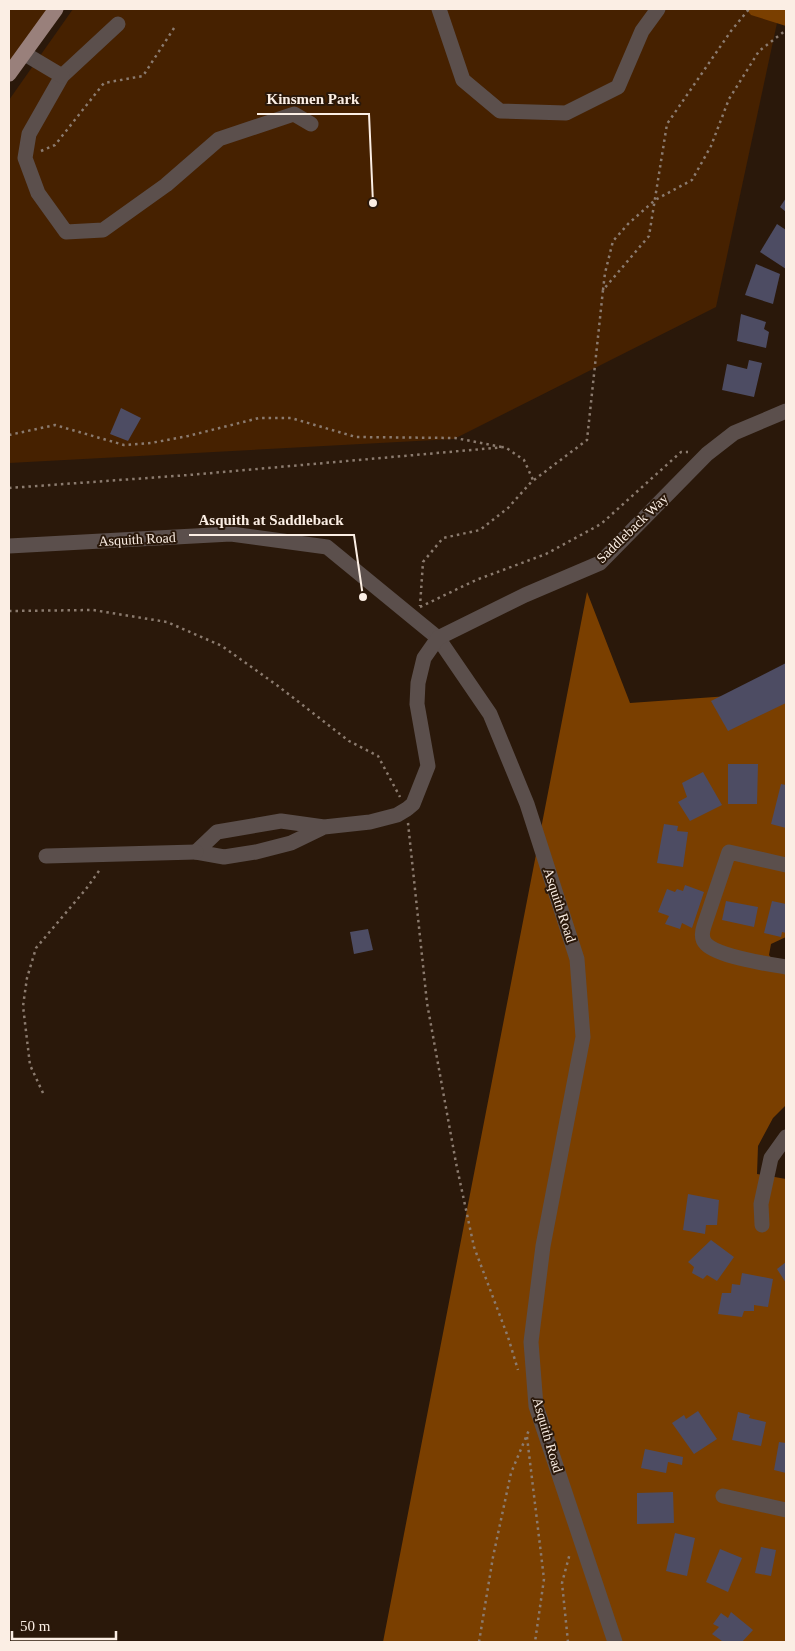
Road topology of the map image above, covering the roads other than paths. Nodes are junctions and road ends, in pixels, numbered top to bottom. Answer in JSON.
{"nodes":[{"id":1,"x":56,"y":9,"type":"edge"},
{"id":2,"x":438,"y":9,"type":"edge"},
{"id":3,"x":658,"y":9,"type":"edge"},
{"id":4,"x":118,"y":24,"type":"dead end"},
{"id":5,"x":25,"y":54,"type":"junction"},
{"id":6,"x":9,"y":74,"type":"edge"},
{"id":7,"x":62,"y":76,"type":"junction"},
{"id":8,"x":310,"y":124,"type":"dead end"},
{"id":9,"x":786,"y":411,"type":"edge"},
{"id":10,"x":9,"y":546,"type":"edge"},
{"id":11,"x":438,"y":638,"type":"junction"},
{"id":12,"x":324,"y":828,"type":"junction"},
{"id":13,"x":196,"y":852,"type":"junction"},
{"id":14,"x":46,"y":856,"type":"dead end"},
{"id":15,"x":786,"y":865,"type":"edge"},
{"id":16,"x":786,"y":967,"type":"edge"},
{"id":17,"x":786,"y":1137,"type":"edge"},
{"id":18,"x":762,"y":1225,"type":"dead end"},
{"id":19,"x":723,"y":1496,"type":"dead end"},
{"id":20,"x":786,"y":1510,"type":"edge"},
{"id":21,"x":615,"y":1642,"type":"edge"}],
"edges":[{"from":1,"to":5,"type":"main road"},
{"from":2,"to":3,"type":"street"},
{"from":4,"to":7,"type":"street"},
{"from":5,"to":6,"type":"main road"},
{"from":5,"to":7,"type":"street"},
{"from":7,"to":8,"type":"street"},
{"from":9,"to":11,"type":"street","name":"Saddleback Way"},
{"from":10,"to":11,"type":"street","name":"Asquith Road"},
{"from":11,"to":12,"type":"street"},
{"from":11,"to":21,"type":"street","name":"Asquith Road"},
{"from":12,"to":13,"type":"street"},
{"from":12,"to":13,"type":"street"},
{"from":13,"to":14,"type":"street"},
{"from":15,"to":16,"type":"street"},
{"from":17,"to":18,"type":"street"},
{"from":19,"to":20,"type":"street"}]}
